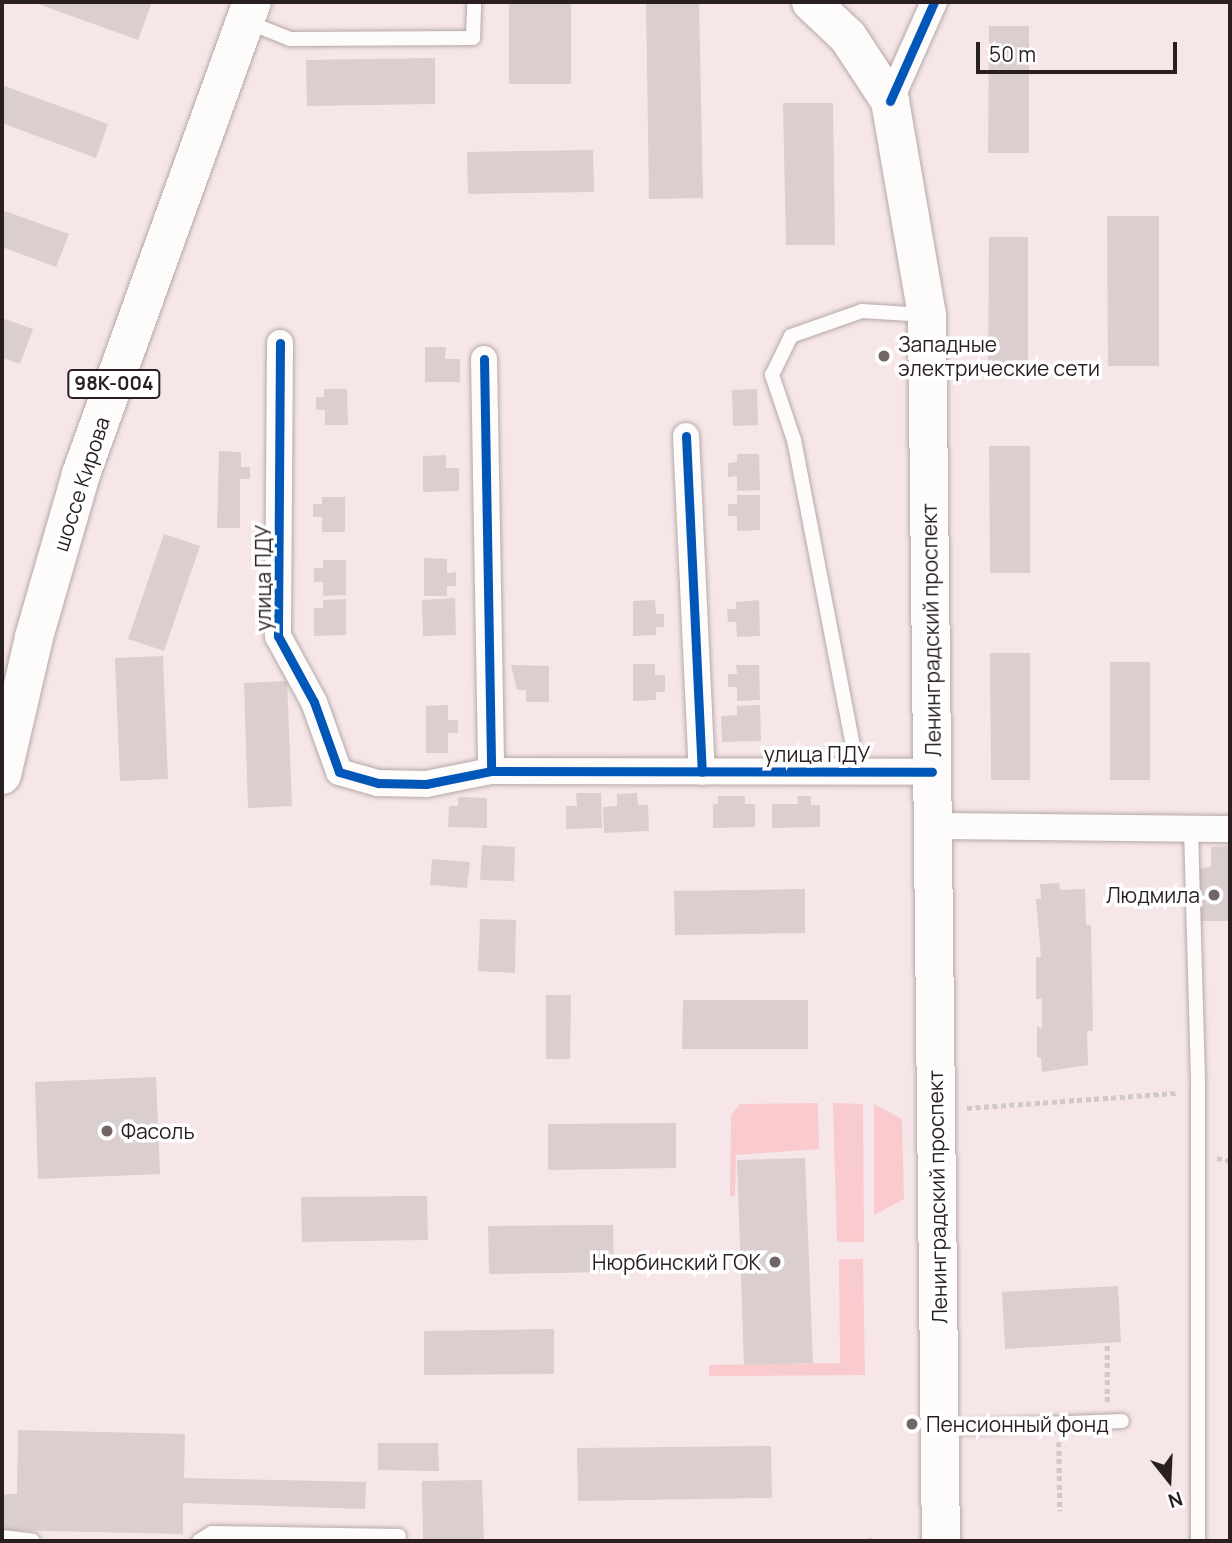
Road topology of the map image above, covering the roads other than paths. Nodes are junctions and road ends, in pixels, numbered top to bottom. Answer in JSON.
{"nodes":[{"id":1,"x":474,"y":2,"type":"edge"},
{"id":2,"x":811,"y":2,"type":"edge"},
{"id":3,"x":934,"y":2,"type":"edge"},
{"id":4,"x":249,"y":12,"type":"edge"},
{"id":5,"x":890,"y":101,"type":"junction"},
{"id":6,"x":928,"y":315,"type":"junction"},
{"id":7,"x":280,"y":343,"type":"dead end"},
{"id":8,"x":484,"y":359,"type":"dead end"},
{"id":9,"x":686,"y":436,"type":"dead end"},
{"id":10,"x":491,"y":771,"type":"junction"},
{"id":11,"x":702,"y":772,"type":"junction"},
{"id":12,"x":858,"y":772,"type":"junction"},
{"id":13,"x":932,"y":772,"type":"junction"},
{"id":14,"x":2,"y":775,"type":"edge"},
{"id":15,"x":933,"y":826,"type":"junction"},
{"id":16,"x":1191,"y":829,"type":"junction"},
{"id":17,"x":1230,"y":829,"type":"edge"},
{"id":18,"x":1114,"y":1422,"type":"road end"},
{"id":19,"x":940,"y":1428,"type":"junction"},
{"id":20,"x":399,"y":1536,"type":"dead end"},
{"id":21,"x":2,"y":1537,"type":"edge"},
{"id":22,"x":367,"y":1538,"type":"edge"},
{"id":23,"x":33,"y":1541,"type":"edge"},
{"id":24,"x":199,"y":1541,"type":"edge"},
{"id":25,"x":941,"y":1541,"type":"edge"},
{"id":26,"x":1198,"y":1541,"type":"edge"}],
"edges":[{"from":1,"to":4,"type":"lane"},
{"from":2,"to":5,"type":"main road","name":"Ленинградский проспект"},
{"from":3,"to":5,"type":"street"},
{"from":4,"to":14,"type":"main road","name":"шоссе Кирова","number":"98К-004"},
{"from":5,"to":6,"type":"main road","name":"Ленинградский проспект"},
{"from":6,"to":12,"type":"lane"},
{"from":6,"to":13,"type":"main road","name":"Ленинградский проспект"},
{"from":7,"to":10,"type":"street","name":"улица ПДУ"},
{"from":8,"to":10,"type":"street"},
{"from":9,"to":11,"type":"street"},
{"from":10,"to":11,"type":"street","name":"улица ПДУ"},
{"from":11,"to":12,"type":"street","name":"улица ПДУ"},
{"from":12,"to":13,"type":"street","name":"улица ПДУ"},
{"from":13,"to":15,"type":"main road","name":"Ленинградский проспект"},
{"from":15,"to":16,"type":"street"},
{"from":15,"to":19,"type":"main road","name":"Ленинградский проспект"},
{"from":16,"to":17,"type":"street"},
{"from":16,"to":26,"type":"lane"},
{"from":18,"to":19,"type":"lane"},
{"from":19,"to":25,"type":"main road","name":"Ленинградский проспект"},
{"from":20,"to":22,"type":"lane"},
{"from":21,"to":23,"type":"lane"},
{"from":22,"to":24,"type":"lane"}]}
